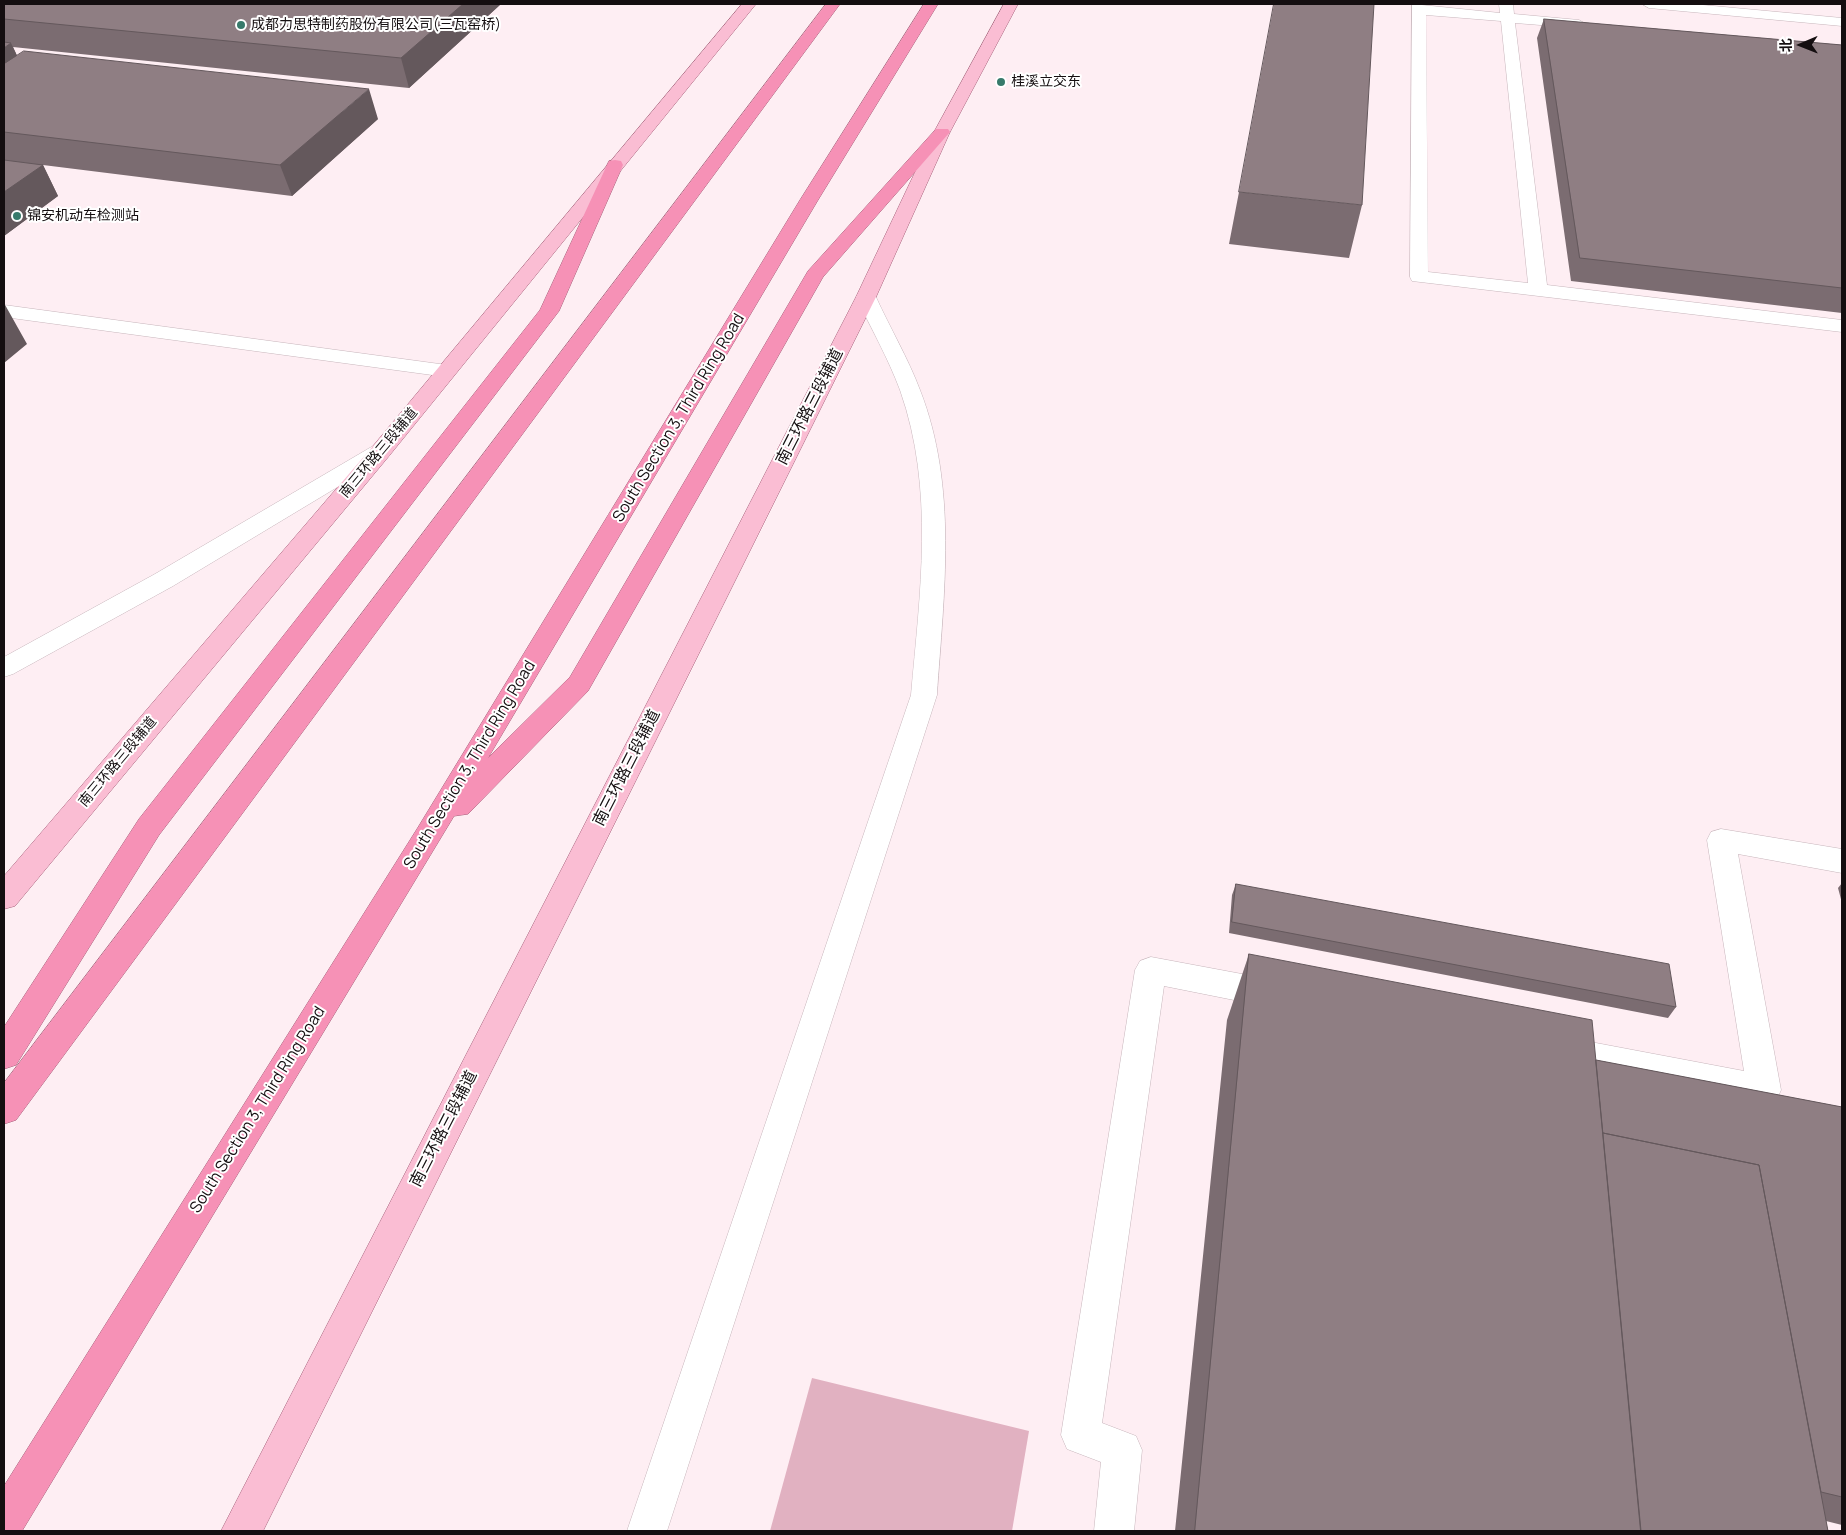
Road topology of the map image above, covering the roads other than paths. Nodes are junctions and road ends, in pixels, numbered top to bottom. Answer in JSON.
{"nodes":[{"id":1,"x":749,"y":4,"type":"edge"},
{"id":2,"x":833,"y":4,"type":"edge"},
{"id":3,"x":931,"y":4,"type":"edge"},
{"id":4,"x":1011,"y":4,"type":"edge"},
{"id":5,"x":1649,"y":4,"type":"edge"},
{"id":6,"x":1419,"y":7,"type":"edge"},
{"id":7,"x":1507,"y":11,"type":"edge"},
{"id":8,"x":1842,"y":22,"type":"edge"},
{"id":9,"x":1596,"y":26,"type":"edge"},
{"id":10,"x":942,"y":132,"type":"junction"},
{"id":11,"x":616,"y":165,"type":"junction"},
{"id":12,"x":1538,"y":290,"type":"junction"},
{"id":13,"x":866,"y":297,"type":"junction"},
{"id":14,"x":4,"y":311,"type":"edge"},
{"id":15,"x":1842,"y":326,"type":"edge"},
{"id":16,"x":447,"y":371,"type":"junction"},
{"id":17,"x":381,"y":451,"type":"junction"},
{"id":18,"x":4,"y":668,"type":"edge"},
{"id":19,"x":427,"y":837,"type":"junction"},
{"id":20,"x":1842,"y":861,"type":"edge"},
{"id":21,"x":4,"y":897,"type":"edge"},
{"id":22,"x":1307,"y":1001,"type":"edge"},
{"id":23,"x":1531,"y":1044,"type":"edge"},
{"id":24,"x":4,"y":1055,"type":"edge"},
{"id":25,"x":4,"y":1109,"type":"edge"},
{"id":26,"x":4,"y":1522,"type":"edge"},
{"id":27,"x":240,"y":1531,"type":"edge"},
{"id":28,"x":646,"y":1531,"type":"edge"},
{"id":29,"x":1114,"y":1531,"type":"edge"}],
"edges":[{"from":1,"to":11,"type":"main road","name":"南三环路三段辅道"},
{"from":2,"to":25,"type":"highway"},
{"from":3,"to":19,"type":"highway","name":"South Section 3, Third Ring Road"},
{"from":4,"to":10,"type":"main road","name":"南三环路三段辅道"},
{"from":5,"to":8,"type":"street"},
{"from":6,"to":7,"type":"street"},
{"from":6,"to":12,"type":"street"},
{"from":7,"to":9,"type":"street"},
{"from":7,"to":12,"type":"street"},
{"from":10,"to":13,"type":"main road","name":"南三环路三段辅道"},
{"from":10,"to":19,"type":"highway"},
{"from":11,"to":16,"type":"main road","name":"南三环路三段辅道"},
{"from":11,"to":24,"type":"highway"},
{"from":12,"to":15,"type":"street"},
{"from":13,"to":27,"type":"main road","name":"南三环路三段辅道"},
{"from":13,"to":28,"type":"street"},
{"from":14,"to":16,"type":"street"},
{"from":16,"to":17,"type":"main road","name":"南三环路三段辅道"},
{"from":17,"to":18,"type":"street"},
{"from":17,"to":21,"type":"main road","name":"南三环路三段辅道"},
{"from":19,"to":26,"type":"highway","name":"South Section 3, Third Ring Road"},
{"from":20,"to":23,"type":"street"},
{"from":22,"to":29,"type":"street"}]}
